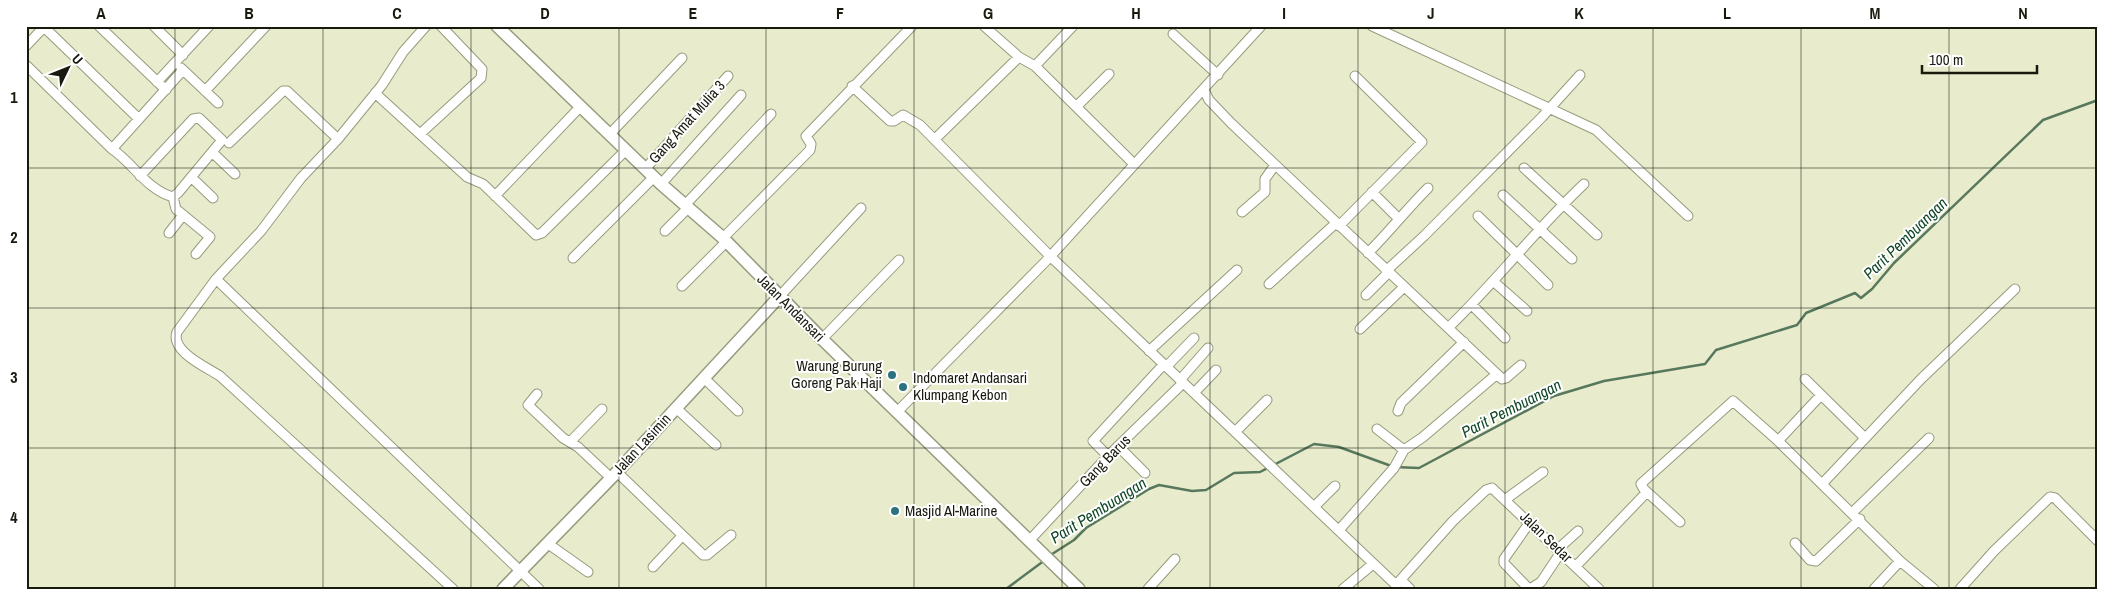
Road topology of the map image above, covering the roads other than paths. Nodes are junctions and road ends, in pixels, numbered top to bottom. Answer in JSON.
{"nodes":[{"id":1,"x":99,"y":26,"type":"edge"},
{"id":2,"x":154,"y":26,"type":"edge"},
{"id":3,"x":209,"y":26,"type":"edge"},
{"id":4,"x":266,"y":26,"type":"edge"},
{"id":5,"x":426,"y":26,"type":"edge"},
{"id":6,"x":441,"y":26,"type":"edge"},
{"id":7,"x":497,"y":26,"type":"edge"},
{"id":8,"x":912,"y":26,"type":"edge"},
{"id":9,"x":984,"y":26,"type":"edge"},
{"id":10,"x":998,"y":26,"type":"edge"},
{"id":11,"x":1073,"y":26,"type":"edge"},
{"id":12,"x":1261,"y":26,"type":"edge"},
{"id":13,"x":1372,"y":26,"type":"edge"},
{"id":14,"x":44,"y":27,"type":"edge"},
{"id":15,"x":1172,"y":34,"type":"dead end"},
{"id":16,"x":994,"y":35,"type":"junction"},
{"id":17,"x":26,"y":46,"type":"edge"},
{"id":18,"x":183,"y":55,"type":"junction"},
{"id":19,"x":1019,"y":57,"type":"junction"},
{"id":20,"x":682,"y":58,"type":"dead end"},
{"id":21,"x":175,"y":62,"type":"junction"},
{"id":22,"x":26,"y":64,"type":"edge"},
{"id":23,"x":1035,"y":66,"type":"junction"},
{"id":24,"x":184,"y":70,"type":"junction"},
{"id":25,"x":1109,"y":74,"type":"dead end"},
{"id":26,"x":1218,"y":75,"type":"junction"},
{"id":27,"x":1580,"y":75,"type":"dead end"},
{"id":28,"x":728,"y":76,"type":"dead end"},
{"id":29,"x":1355,"y":76,"type":"dead end"},
{"id":30,"x":157,"y":82,"type":"junction"},
{"id":31,"x":852,"y":86,"type":"junction"},
{"id":32,"x":166,"y":90,"type":"junction"},
{"id":33,"x":1204,"y":90,"type":"junction"},
{"id":34,"x":205,"y":91,"type":"junction"},
{"id":35,"x":375,"y":93,"type":"junction"},
{"id":36,"x":741,"y":95,"type":"dead end"},
{"id":37,"x":218,"y":103,"type":"dead end"},
{"id":38,"x":1077,"y":106,"type":"junction"},
{"id":39,"x":580,"y":107,"type":"junction"},
{"id":40,"x":1546,"y":113,"type":"junction"},
{"id":41,"x":770,"y":114,"type":"dead end"},
{"id":42,"x":139,"y":119,"type":"junction"},
{"id":43,"x":420,"y":134,"type":"junction"},
{"id":44,"x":609,"y":135,"type":"junction"},
{"id":45,"x":338,"y":139,"type":"junction"},
{"id":46,"x":935,"y":139,"type":"junction"},
{"id":47,"x":229,"y":143,"type":"dead end"},
{"id":48,"x":112,"y":149,"type":"junction"},
{"id":49,"x":626,"y":150,"type":"junction"},
{"id":50,"x":213,"y":154,"type":"junction"},
{"id":51,"x":1134,"y":163,"type":"junction"},
{"id":52,"x":1275,"y":165,"type":"junction"},
{"id":53,"x":645,"y":168,"type":"junction"},
{"id":54,"x":1524,"y":168,"type":"dead end"},
{"id":55,"x":235,"y":174,"type":"dead end"},
{"id":56,"x":140,"y":176,"type":"junction"},
{"id":57,"x":191,"y":177,"type":"junction"},
{"id":58,"x":657,"y":180,"type":"junction"},
{"id":59,"x":1584,"y":184,"type":"dead end"},
{"id":60,"x":1428,"y":188,"type":"dead end"},
{"id":61,"x":1372,"y":192,"type":"junction"},
{"id":62,"x":1503,"y":194,"type":"dead end"},
{"id":63,"x":495,"y":196,"type":"junction"},
{"id":64,"x":173,"y":198,"type":"junction"},
{"id":65,"x":213,"y":198,"type":"dead end"},
{"id":66,"x":1562,"y":204,"type":"junction"},
{"id":67,"x":686,"y":207,"type":"junction"},
{"id":68,"x":860,"y":208,"type":"dead end"},
{"id":69,"x":1242,"y":212,"type":"dead end"},
{"id":70,"x":184,"y":215,"type":"junction"},
{"id":71,"x":1478,"y":216,"type":"dead end"},
{"id":72,"x":1688,"y":216,"type":"dead end"},
{"id":73,"x":1398,"y":218,"type":"junction"},
{"id":74,"x":1338,"y":224,"type":"junction"},
{"id":75,"x":1539,"y":230,"type":"junction"},
{"id":76,"x":665,"y":231,"type":"dead end"},
{"id":77,"x":169,"y":233,"type":"dead end"},
{"id":78,"x":1597,"y":235,"type":"dead end"},
{"id":79,"x":724,"y":240,"type":"junction"},
{"id":80,"x":1368,"y":253,"type":"junction"},
{"id":81,"x":196,"y":254,"type":"dead end"},
{"id":82,"x":1516,"y":255,"type":"junction"},
{"id":83,"x":1050,"y":256,"type":"junction"},
{"id":84,"x":572,"y":258,"type":"dead end"},
{"id":85,"x":1572,"y":259,"type":"dead end"},
{"id":86,"x":900,"y":260,"type":"dead end"},
{"id":87,"x":1237,"y":270,"type":"dead end"},
{"id":88,"x":1387,"y":272,"type":"junction"},
{"id":89,"x":216,"y":279,"type":"junction"},
{"id":90,"x":1493,"y":281,"type":"junction"},
{"id":91,"x":1269,"y":284,"type":"dead end"},
{"id":92,"x":1548,"y":285,"type":"dead end"},
{"id":93,"x":682,"y":286,"type":"dead end"},
{"id":94,"x":1404,"y":287,"type":"junction"},
{"id":95,"x":2015,"y":289,"type":"dead end"},
{"id":96,"x":1366,"y":295,"type":"dead end"},
{"id":97,"x":780,"y":298,"type":"junction"},
{"id":98,"x":1472,"y":305,"type":"junction"},
{"id":99,"x":1526,"y":311,"type":"dead end"},
{"id":100,"x":1448,"y":328,"type":"junction"},
{"id":101,"x":1360,"y":329,"type":"dead end"},
{"id":102,"x":1194,"y":338,"type":"dead end"},
{"id":103,"x":1505,"y":338,"type":"dead end"},
{"id":104,"x":822,"y":339,"type":"junction"},
{"id":105,"x":1464,"y":342,"type":"junction"},
{"id":106,"x":1208,"y":348,"type":"dead end"},
{"id":107,"x":1149,"y":350,"type":"junction"},
{"id":108,"x":1521,"y":365,"type":"dead end"},
{"id":109,"x":1165,"y":366,"type":"junction"},
{"id":110,"x":1216,"y":370,"type":"dead end"},
{"id":111,"x":1497,"y":374,"type":"junction"},
{"id":112,"x":704,"y":378,"type":"junction"},
{"id":113,"x":1805,"y":379,"type":"dead end"},
{"id":114,"x":1182,"y":381,"type":"junction"},
{"id":115,"x":1194,"y":393,"type":"junction"},
{"id":116,"x":537,"y":394,"type":"dead end"},
{"id":117,"x":1821,"y":395,"type":"junction"},
{"id":118,"x":1267,"y":400,"type":"dead end"},
{"id":119,"x":676,"y":408,"type":"junction"},
{"id":120,"x":602,"y":409,"type":"dead end"},
{"id":121,"x":1398,"y":411,"type":"dead end"},
{"id":122,"x":738,"y":412,"type":"dead end"},
{"id":123,"x":897,"y":412,"type":"junction"},
{"id":124,"x":1377,"y":429,"type":"dead end"},
{"id":125,"x":1235,"y":432,"type":"junction"},
{"id":126,"x":1865,"y":438,"type":"junction"},
{"id":127,"x":1930,"y":438,"type":"dead end"},
{"id":128,"x":1778,"y":441,"type":"junction"},
{"id":129,"x":571,"y":442,"type":"junction"},
{"id":130,"x":716,"y":445,"type":"dead end"},
{"id":131,"x":1118,"y":446,"type":"junction"},
{"id":132,"x":1402,"y":454,"type":"junction"},
{"id":133,"x":1108,"y":456,"type":"junction"},
{"id":134,"x":1543,"y":472,"type":"dead end"},
{"id":135,"x":1144,"y":473,"type":"dead end"},
{"id":136,"x":614,"y":475,"type":"junction"},
{"id":137,"x":1822,"y":484,"type":"junction"},
{"id":138,"x":1335,"y":486,"type":"dead end"},
{"id":139,"x":1646,"y":491,"type":"junction"},
{"id":140,"x":1506,"y":499,"type":"junction"},
{"id":141,"x":1314,"y":507,"type":"junction"},
{"id":142,"x":1852,"y":512,"type":"junction"},
{"id":143,"x":1860,"y":519,"type":"junction"},
{"id":144,"x":1530,"y":522,"type":"junction"},
{"id":145,"x":1680,"y":522,"type":"dead end"},
{"id":146,"x":1339,"y":530,"type":"junction"},
{"id":147,"x":1578,"y":530,"type":"dead end"},
{"id":148,"x":731,"y":535,"type":"dead end"},
{"id":149,"x":682,"y":536,"type":"junction"},
{"id":150,"x":1029,"y":541,"type":"junction"},
{"id":151,"x":2098,"y":541,"type":"edge"},
{"id":152,"x":547,"y":543,"type":"junction"},
{"id":153,"x":1795,"y":543,"type":"dead end"},
{"id":154,"x":1560,"y":551,"type":"junction"},
{"id":155,"x":1175,"y":560,"type":"dead end"},
{"id":156,"x":1900,"y":561,"type":"junction"},
{"id":157,"x":1373,"y":564,"type":"junction"},
{"id":158,"x":1576,"y":566,"type":"junction"},
{"id":159,"x":653,"y":567,"type":"dead end"},
{"id":160,"x":520,"y":570,"type":"junction"},
{"id":161,"x":588,"y":572,"type":"dead end"},
{"id":162,"x":1397,"y":585,"type":"edge"},
{"id":163,"x":454,"y":589,"type":"edge"},
{"id":164,"x":503,"y":589,"type":"edge"},
{"id":165,"x":539,"y":589,"type":"edge"},
{"id":166,"x":1079,"y":589,"type":"edge"},
{"id":167,"x":1148,"y":589,"type":"edge"},
{"id":168,"x":1343,"y":589,"type":"edge"},
{"id":169,"x":1410,"y":589,"type":"edge"},
{"id":170,"x":1530,"y":589,"type":"edge"},
{"id":171,"x":1599,"y":589,"type":"edge"},
{"id":172,"x":1874,"y":589,"type":"edge"},
{"id":173,"x":1934,"y":589,"type":"edge"},
{"id":174,"x":1960,"y":589,"type":"edge"}],
"edges":[{"from":1,"to":30,"type":"street"},
{"from":2,"to":18,"type":"street"},
{"from":3,"to":18,"type":"street"},
{"from":4,"to":34,"type":"street"},
{"from":5,"to":35,"type":"street"},
{"from":6,"to":43,"type":"street"},
{"from":7,"to":39,"type":"street","name":"Jalan Andansari"},
{"from":8,"to":31,"type":"street"},
{"from":9,"to":16,"type":"street"},
{"from":10,"to":16,"type":"street"},
{"from":11,"to":23,"type":"street"},
{"from":12,"to":26,"type":"street"},
{"from":13,"to":40,"type":"street"},
{"from":14,"to":17,"type":"street"},
{"from":14,"to":42,"type":"street"},
{"from":15,"to":26,"type":"street"},
{"from":16,"to":19,"type":"street"},
{"from":18,"to":21,"type":"street"},
{"from":19,"to":23,"type":"street"},
{"from":19,"to":46,"type":"street"},
{"from":20,"to":44,"type":"street"},
{"from":21,"to":24,"type":"street"},
{"from":21,"to":30,"type":"street"},
{"from":22,"to":48,"type":"street"},
{"from":23,"to":38,"type":"street"},
{"from":24,"to":32,"type":"street"},
{"from":24,"to":34,"type":"street"},
{"from":25,"to":38,"type":"street"},
{"from":26,"to":33,"type":"street"},
{"from":27,"to":40,"type":"street"},
{"from":28,"to":53,"type":"street","name":"Gang Amat Mulia 3"},
{"from":29,"to":61,"type":"street"},
{"from":30,"to":32,"type":"street"},
{"from":31,"to":46,"type":"street"},
{"from":31,"to":79,"type":"street"},
{"from":32,"to":42,"type":"street"},
{"from":33,"to":51,"type":"street"},
{"from":33,"to":52,"type":"street"},
{"from":34,"to":37,"type":"street"},
{"from":35,"to":43,"type":"street"},
{"from":35,"to":45,"type":"street"},
{"from":36,"to":58,"type":"street"},
{"from":38,"to":51,"type":"street"},
{"from":39,"to":44,"type":"street","name":"Jalan Andansari"},
{"from":39,"to":63,"type":"street"},
{"from":40,"to":72,"type":"street"},
{"from":40,"to":88,"type":"street"},
{"from":41,"to":67,"type":"street"},
{"from":42,"to":48,"type":"street"},
{"from":43,"to":63,"type":"street"},
{"from":44,"to":49,"type":"street","name":"Jalan Andansari"},
{"from":45,"to":47,"type":"street"},
{"from":45,"to":89,"type":"street"},
{"from":46,"to":83,"type":"street"},
{"from":48,"to":56,"type":"street"},
{"from":49,"to":53,"type":"street","name":"Jalan Andansari"},
{"from":49,"to":63,"type":"street"},
{"from":50,"to":55,"type":"street"},
{"from":50,"to":56,"type":"street"},
{"from":50,"to":57,"type":"street"},
{"from":51,"to":83,"type":"street"},
{"from":52,"to":69,"type":"street"},
{"from":52,"to":74,"type":"street"},
{"from":53,"to":58,"type":"street","name":"Jalan Andansari"},
{"from":54,"to":66,"type":"street"},
{"from":56,"to":64,"type":"street"},
{"from":57,"to":64,"type":"street"},
{"from":57,"to":65,"type":"street"},
{"from":58,"to":67,"type":"street","name":"Jalan Andansari"},
{"from":58,"to":84,"type":"street"},
{"from":59,"to":66,"type":"street"},
{"from":60,"to":73,"type":"street"},
{"from":61,"to":73,"type":"street"},
{"from":61,"to":74,"type":"street"},
{"from":62,"to":75,"type":"street"},
{"from":64,"to":70,"type":"street"},
{"from":66,"to":75,"type":"street"},
{"from":66,"to":78,"type":"street"},
{"from":67,"to":76,"type":"street"},
{"from":67,"to":79,"type":"street","name":"Jalan Andansari"},
{"from":68,"to":97,"type":"street"},
{"from":70,"to":77,"type":"street"},
{"from":70,"to":81,"type":"street"},
{"from":71,"to":82,"type":"street"},
{"from":73,"to":80,"type":"street"},
{"from":74,"to":80,"type":"street"},
{"from":74,"to":91,"type":"street"},
{"from":75,"to":82,"type":"street"},
{"from":75,"to":85,"type":"street"},
{"from":79,"to":93,"type":"street"},
{"from":79,"to":97,"type":"street","name":"Jalan Andansari"},
{"from":80,"to":88,"type":"street"},
{"from":82,"to":90,"type":"street"},
{"from":82,"to":92,"type":"street"},
{"from":83,"to":107,"type":"street"},
{"from":83,"to":123,"type":"street"},
{"from":86,"to":104,"type":"street"},
{"from":87,"to":107,"type":"street"},
{"from":88,"to":94,"type":"street"},
{"from":88,"to":96,"type":"street"},
{"from":89,"to":160,"type":"street"},
{"from":89,"to":163,"type":"street"},
{"from":90,"to":98,"type":"street"},
{"from":90,"to":99,"type":"street"},
{"from":94,"to":100,"type":"street"},
{"from":94,"to":101,"type":"street"},
{"from":95,"to":126,"type":"street"},
{"from":97,"to":104,"type":"street","name":"Jalan Andansari"},
{"from":97,"to":112,"type":"street","name":"Jalan Lasimin"},
{"from":98,"to":100,"type":"street"},
{"from":98,"to":103,"type":"street"},
{"from":100,"to":105,"type":"street"},
{"from":102,"to":109,"type":"street"},
{"from":104,"to":123,"type":"street","name":"Jalan Andansari"},
{"from":105,"to":111,"type":"street"},
{"from":105,"to":121,"type":"street"},
{"from":106,"to":114,"type":"street","name":"Gang Barus"},
{"from":107,"to":109,"type":"street"},
{"from":108,"to":111,"type":"street"},
{"from":109,"to":114,"type":"street"},
{"from":109,"to":133,"type":"street"},
{"from":110,"to":115,"type":"street"},
{"from":111,"to":132,"type":"street"},
{"from":112,"to":119,"type":"street","name":"Jalan Lasimin"},
{"from":112,"to":122,"type":"street"},
{"from":113,"to":117,"type":"street"},
{"from":114,"to":115,"type":"street"},
{"from":114,"to":131,"type":"street","name":"Gang Barus"},
{"from":115,"to":125,"type":"street"},
{"from":116,"to":129,"type":"street"},
{"from":117,"to":126,"type":"street"},
{"from":117,"to":128,"type":"street"},
{"from":118,"to":125,"type":"street"},
{"from":119,"to":130,"type":"street"},
{"from":119,"to":136,"type":"street","name":"Jalan Lasimin"},
{"from":120,"to":129,"type":"street"},
{"from":123,"to":150,"type":"street","name":"Jalan Andansari"},
{"from":124,"to":132,"type":"street"},
{"from":125,"to":141,"type":"street"},
{"from":126,"to":137,"type":"street"},
{"from":127,"to":142,"type":"street"},
{"from":128,"to":137,"type":"street"},
{"from":128,"to":139,"type":"street"},
{"from":129,"to":136,"type":"street"},
{"from":131,"to":133,"type":"street","name":"Gang Barus"},
{"from":131,"to":135,"type":"street"},
{"from":132,"to":146,"type":"street"},
{"from":133,"to":150,"type":"street","name":"Gang Barus"},
{"from":134,"to":140,"type":"street"},
{"from":136,"to":149,"type":"street"},
{"from":136,"to":152,"type":"street","name":"Jalan Lasimin"},
{"from":137,"to":142,"type":"street"},
{"from":138,"to":141,"type":"street"},
{"from":139,"to":145,"type":"street"},
{"from":139,"to":158,"type":"street"},
{"from":140,"to":144,"type":"street","name":"Jalan Sedar"},
{"from":140,"to":162,"type":"street","name":"Jalan Sedar"},
{"from":141,"to":146,"type":"street"},
{"from":142,"to":143,"type":"street"},
{"from":143,"to":153,"type":"street"},
{"from":143,"to":156,"type":"street"},
{"from":144,"to":154,"type":"street","name":"Jalan Sedar"},
{"from":144,"to":170,"type":"street"},
{"from":146,"to":157,"type":"street"},
{"from":147,"to":154,"type":"street"},
{"from":148,"to":149,"type":"street"},
{"from":149,"to":159,"type":"street"},
{"from":150,"to":166,"type":"street","name":"Jalan Andansari"},
{"from":151,"to":174,"type":"street"},
{"from":152,"to":160,"type":"street","name":"Jalan Lasimin"},
{"from":152,"to":161,"type":"street"},
{"from":154,"to":158,"type":"street","name":"Jalan Sedar"},
{"from":154,"to":170,"type":"street"},
{"from":155,"to":167,"type":"street"},
{"from":156,"to":172,"type":"street"},
{"from":156,"to":173,"type":"street"},
{"from":157,"to":162,"type":"street"},
{"from":157,"to":168,"type":"street"},
{"from":158,"to":171,"type":"street","name":"Jalan Sedar"},
{"from":160,"to":164,"type":"street","name":"Jalan Lasimin"},
{"from":160,"to":165,"type":"street"},
{"from":162,"to":169,"type":"street"}]}
